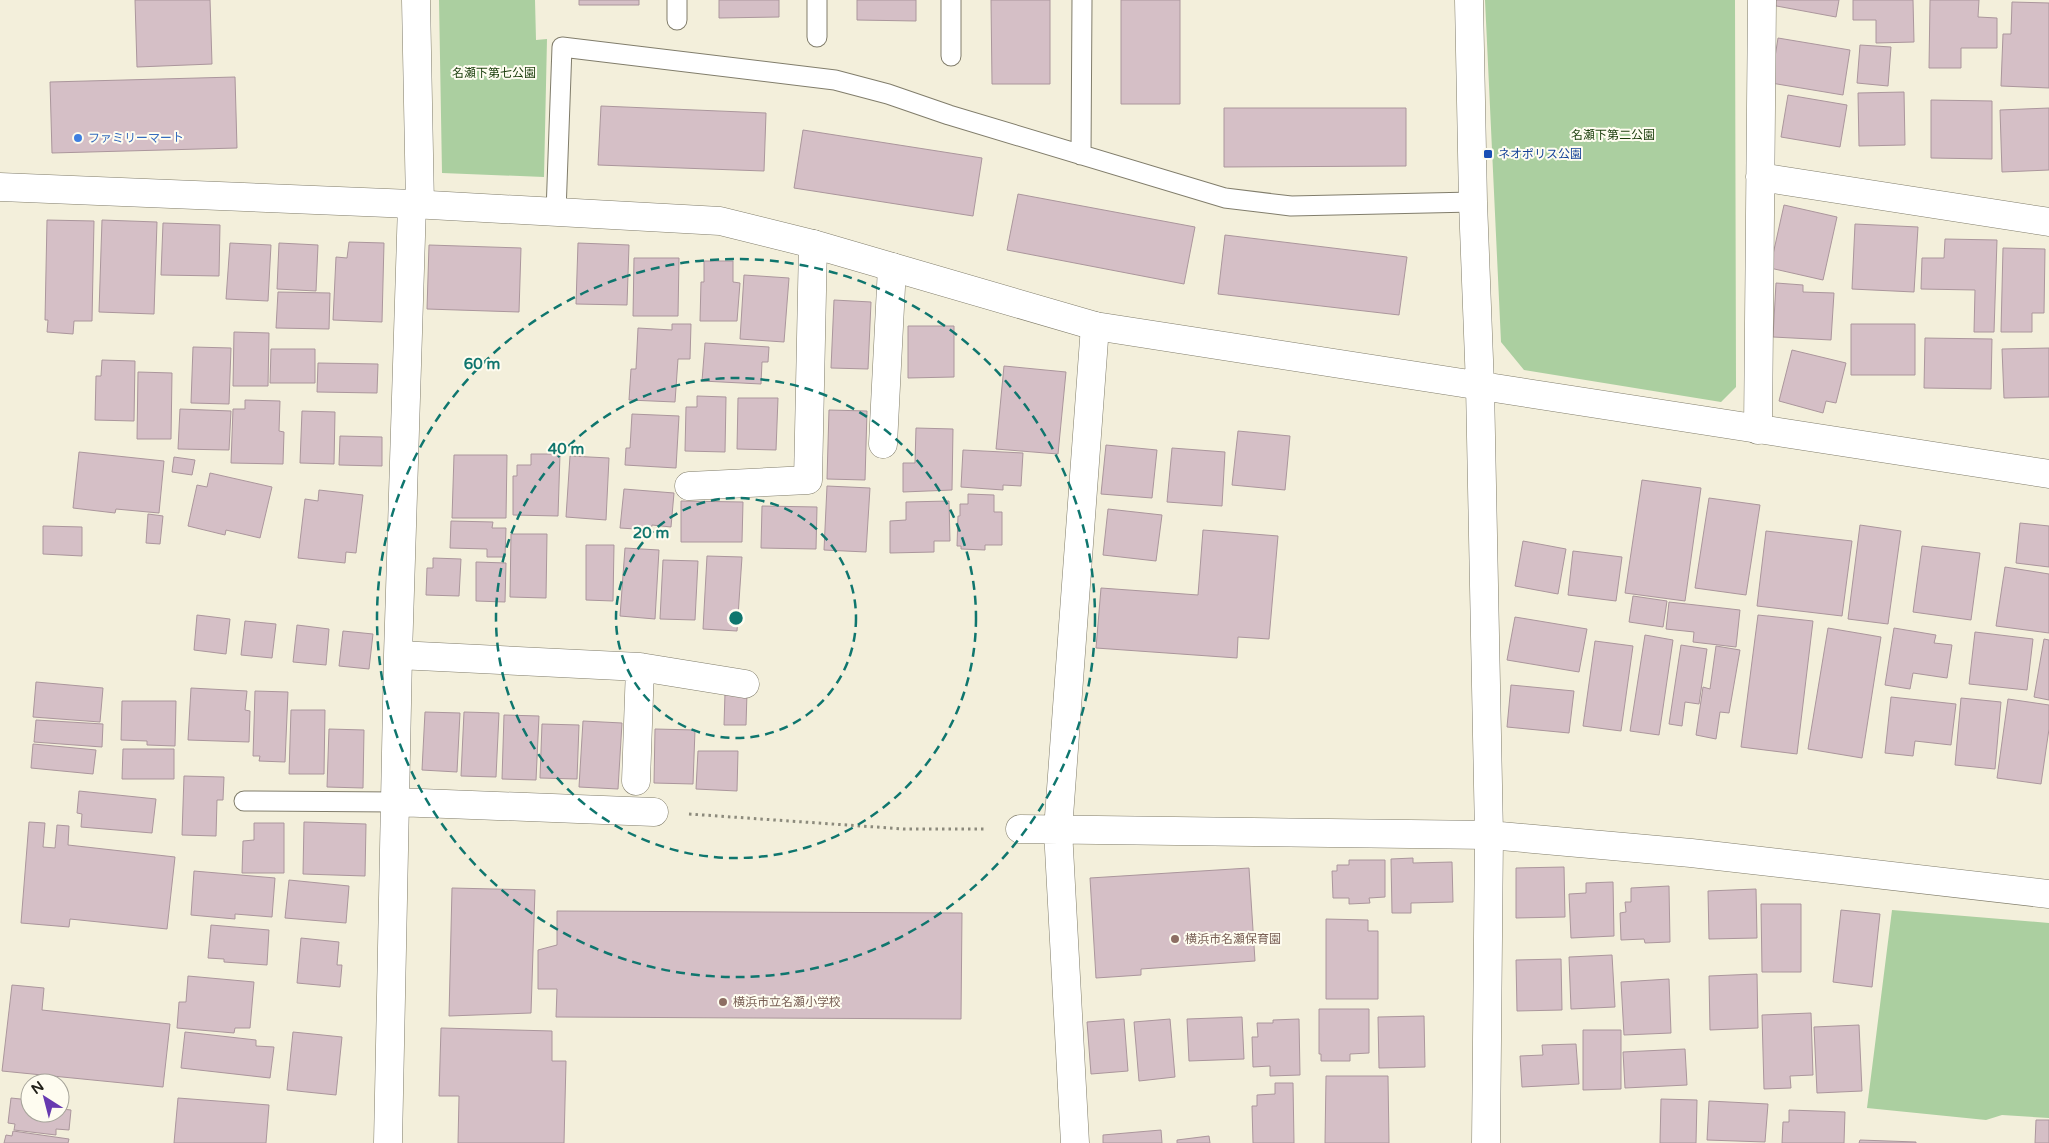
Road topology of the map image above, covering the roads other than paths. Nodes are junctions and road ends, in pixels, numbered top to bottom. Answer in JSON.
{"nodes":[{"id":1,"x":416,"y":0,"type":"edge"},
{"id":2,"x":677,"y":0,"type":"edge"},
{"id":3,"x":817,"y":0,"type":"edge"},
{"id":4,"x":952,"y":0,"type":"edge"},
{"id":5,"x":1082,"y":0,"type":"edge"},
{"id":6,"x":1468,"y":0,"type":"edge"},
{"id":7,"x":1762,"y":0,"type":"edge"},
{"id":8,"x":677,"y":20,"type":"dead end"},
{"id":9,"x":817,"y":37,"type":"dead end"},
{"id":10,"x":951,"y":56,"type":"dead end"},
{"id":11,"x":1081,"y":155,"type":"junction"},
{"id":12,"x":1760,"y":176,"type":"junction"},
{"id":13,"x":0,"y":187,"type":"edge"},
{"id":14,"x":1473,"y":202,"type":"junction"},
{"id":15,"x":416,"y":204,"type":"junction"},
{"id":16,"x":556,"y":212,"type":"junction"},
{"id":17,"x":2049,"y":222,"type":"edge"},
{"id":18,"x":813,"y":244,"type":"junction"},
{"id":19,"x":892,"y":267,"type":"junction"},
{"id":20,"x":1095,"y":326,"type":"junction"},
{"id":21,"x":1480,"y":386,"type":"junction"},
{"id":22,"x":1758,"y":430,"type":"junction"},
{"id":23,"x":883,"y":444,"type":"dead end"},
{"id":24,"x":2049,"y":474,"type":"edge"},
{"id":25,"x":689,"y":486,"type":"dead end"},
{"id":26,"x":398,"y":655,"type":"junction"},
{"id":27,"x":640,"y":667,"type":"junction"},
{"id":28,"x":745,"y":684,"type":"dead end"},
{"id":29,"x":636,"y":781,"type":"dead end"},
{"id":30,"x":244,"y":801,"type":"dead end"},
{"id":31,"x":395,"y":802,"type":"junction"},
{"id":32,"x":654,"y":812,"type":"road end"},
{"id":33,"x":1020,"y":829,"type":"road end"},
{"id":34,"x":1058,"y":830,"type":"junction"},
{"id":35,"x":1489,"y":835,"type":"junction"},
{"id":36,"x":2049,"y":894,"type":"edge"},
{"id":37,"x":388,"y":1143,"type":"edge"},
{"id":38,"x":1075,"y":1143,"type":"edge"},
{"id":39,"x":1486,"y":1143,"type":"edge"}],
"edges":[{"from":1,"to":15,"type":"street"},
{"from":2,"to":8,"type":"lane"},
{"from":3,"to":9,"type":"lane"},
{"from":4,"to":10,"type":"lane"},
{"from":5,"to":11,"type":"lane"},
{"from":6,"to":14,"type":"street"},
{"from":7,"to":12,"type":"street"},
{"from":11,"to":14,"type":"lane"},
{"from":11,"to":16,"type":"lane"},
{"from":12,"to":17,"type":"street"},
{"from":12,"to":22,"type":"street"},
{"from":13,"to":15,"type":"street"},
{"from":14,"to":21,"type":"street"},
{"from":15,"to":16,"type":"street"},
{"from":15,"to":26,"type":"street"},
{"from":16,"to":18,"type":"street"},
{"from":18,"to":19,"type":"street"},
{"from":18,"to":25,"type":"street"},
{"from":19,"to":20,"type":"street"},
{"from":19,"to":23,"type":"street"},
{"from":20,"to":21,"type":"street"},
{"from":20,"to":34,"type":"street"},
{"from":21,"to":22,"type":"street"},
{"from":21,"to":35,"type":"street"},
{"from":22,"to":24,"type":"street"},
{"from":26,"to":27,"type":"street"},
{"from":26,"to":31,"type":"street"},
{"from":27,"to":28,"type":"street"},
{"from":27,"to":29,"type":"street"},
{"from":30,"to":31,"type":"lane"},
{"from":31,"to":32,"type":"street"},
{"from":31,"to":37,"type":"street"},
{"from":33,"to":34,"type":"street"},
{"from":34,"to":35,"type":"street"},
{"from":34,"to":38,"type":"street"},
{"from":35,"to":36,"type":"street"},
{"from":35,"to":39,"type":"street"}]}
